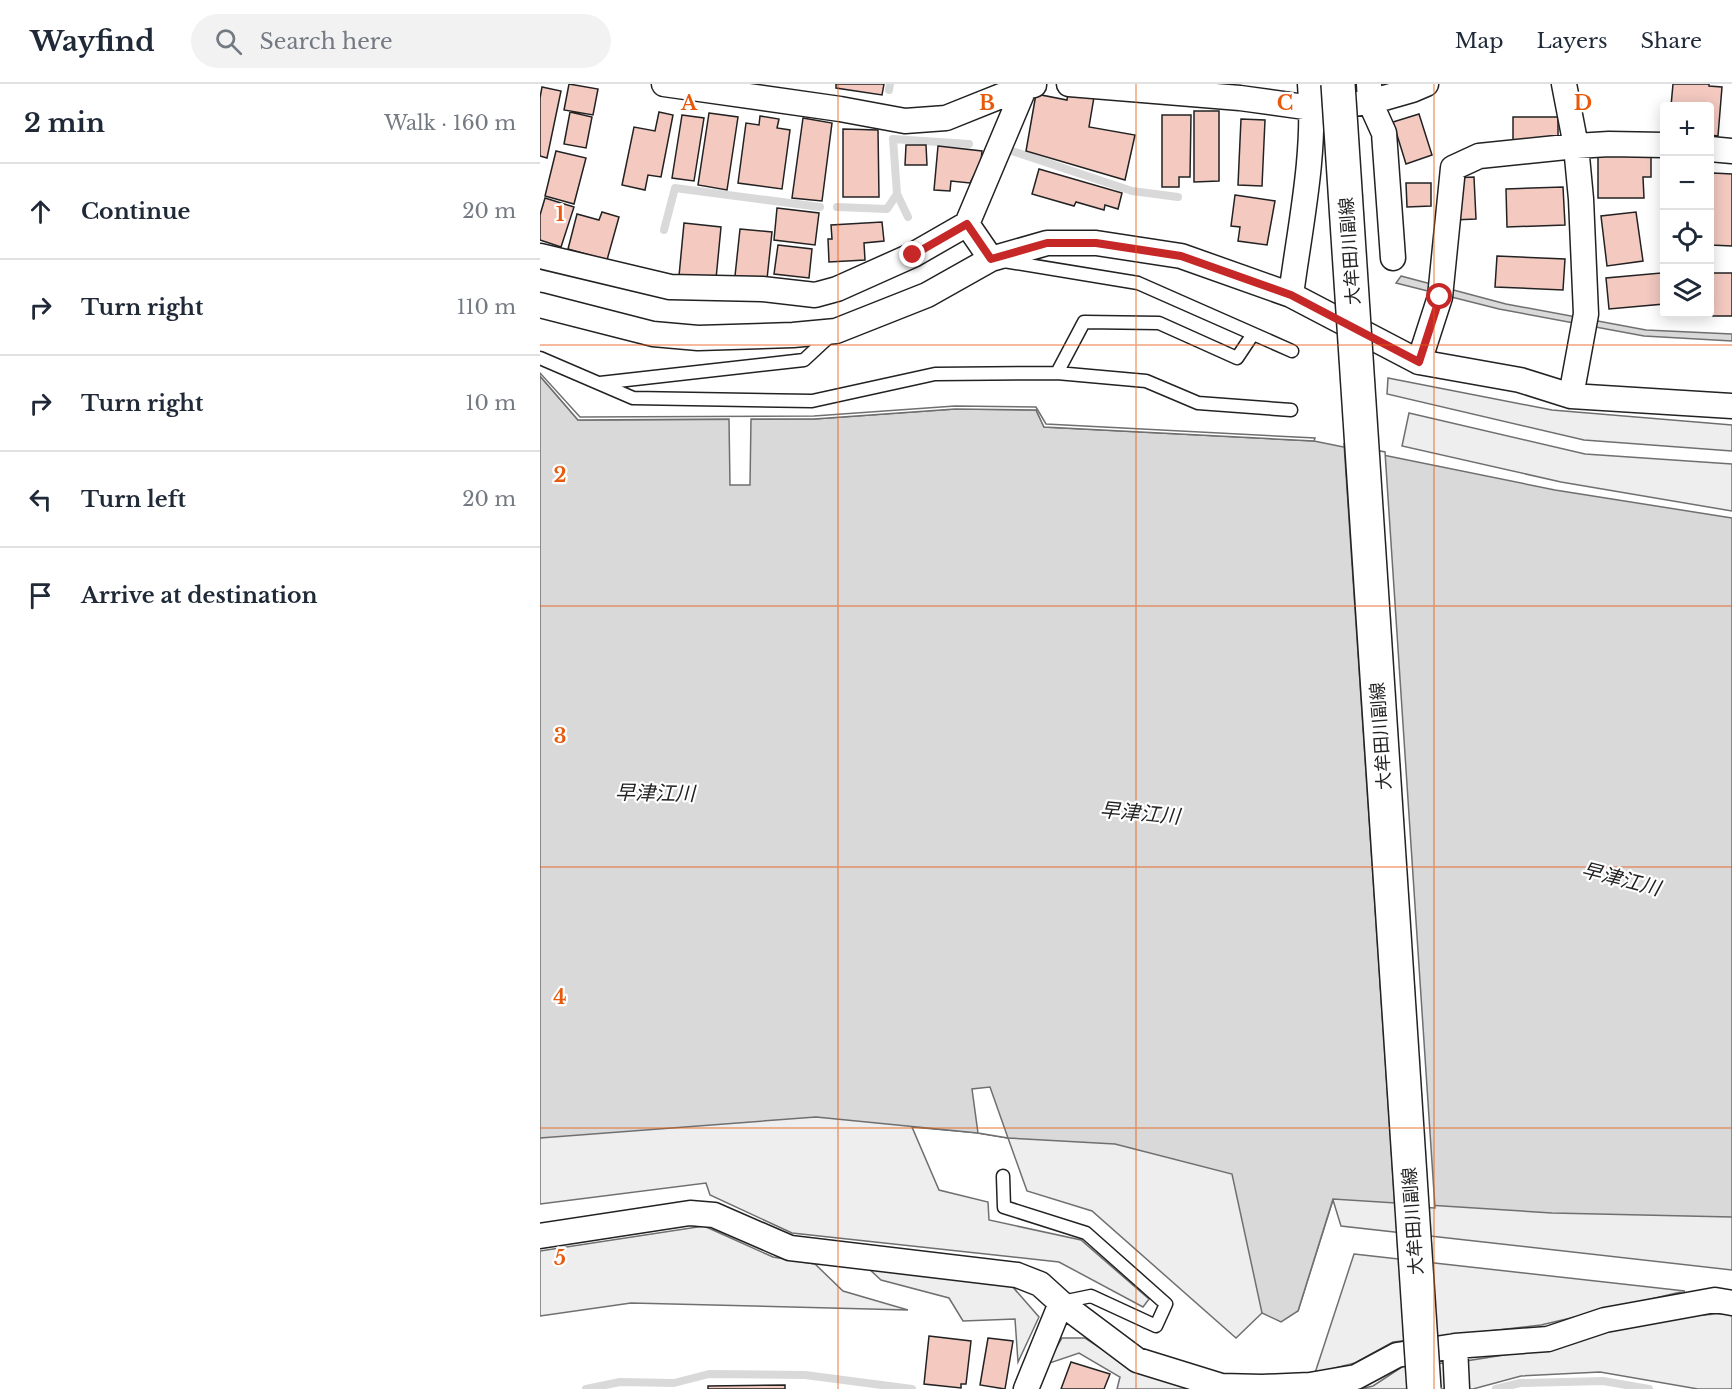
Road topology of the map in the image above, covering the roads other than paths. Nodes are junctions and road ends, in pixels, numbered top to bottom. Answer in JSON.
{"nodes":[{"id":1,"x":664,"y":84,"type":"edge"},
{"id":2,"x":1030,"y":84,"type":"edge"},
{"id":3,"x":1069,"y":84,"type":"edge"},
{"id":4,"x":1310,"y":84,"type":"edge"},
{"id":5,"x":1338,"y":84,"type":"edge"},
{"id":6,"x":1426,"y":84,"type":"edge"},
{"id":7,"x":1564,"y":84,"type":"edge"},
{"id":8,"x":1369,"y":93,"type":"edge"},
{"id":9,"x":1312,"y":108,"type":"junction"},
{"id":10,"x":1660,"y":145,"type":"edge"},
{"id":11,"x":1576,"y":146,"type":"junction"},
{"id":12,"x":1714,"y":149,"type":"edge"},
{"id":13,"x":1732,"y":151,"type":"edge"},
{"id":14,"x":967,"y":224,"type":"junction"},
{"id":15,"x":540,"y":256,"type":"edge"},
{"id":16,"x":1393,"y":258,"type":"dead end"},
{"id":17,"x":991,"y":259,"type":"junction"},
{"id":18,"x":1291,"y":295,"type":"junction"},
{"id":19,"x":540,"y":305,"type":"edge"},
{"id":20,"x":836,"y":331,"type":"junction"},
{"id":21,"x":1253,"y":334,"type":"junction"},
{"id":22,"x":1292,"y":351,"type":"dead end"},
{"id":23,"x":540,"y":358,"type":"edge"},
{"id":24,"x":1419,"y":362,"type":"junction"},
{"id":25,"x":1057,"y":373,"type":"junction"},
{"id":26,"x":599,"y":383,"type":"junction"},
{"id":27,"x":1571,"y":396,"type":"junction"},
{"id":28,"x":1732,"y":406,"type":"edge"},
{"id":29,"x":1291,"y":410,"type":"dead end"},
{"id":30,"x":1003,"y":1176,"type":"dead end"},
{"id":31,"x":540,"y":1236,"type":"edge"},
{"id":32,"x":1061,"y":1303,"type":"junction"},
{"id":33,"x":1732,"y":1303,"type":"edge"},
{"id":34,"x":1455,"y":1346,"type":"junction"},
{"id":35,"x":1026,"y":1389,"type":"edge"},
{"id":36,"x":1424,"y":1389,"type":"edge"},
{"id":37,"x":1458,"y":1389,"type":"edge"}],
"edges":[{"from":1,"to":2,"type":"street"},
{"from":2,"to":14,"type":"street"},
{"from":3,"to":9,"type":"street"},
{"from":4,"to":9,"type":"street"},
{"from":5,"to":36,"type":"main road","name":"大牟田川副線","bridge":true},
{"from":6,"to":8,"type":"street"},
{"from":7,"to":11,"type":"street"},
{"from":8,"to":9,"type":"street"},
{"from":8,"to":16,"type":"street"},
{"from":9,"to":18,"type":"street"},
{"from":10,"to":11,"type":"street"},
{"from":11,"to":24,"type":"street"},
{"from":11,"to":27,"type":"street"},
{"from":12,"to":13,"type":"street"},
{"from":14,"to":15,"type":"street"},
{"from":14,"to":17,"type":"street"},
{"from":17,"to":18,"type":"street"},
{"from":17,"to":20,"type":"street"},
{"from":17,"to":21,"type":"lane"},
{"from":18,"to":24,"type":"street"},
{"from":19,"to":20,"type":"street"},
{"from":20,"to":26,"type":"lane"},
{"from":21,"to":22,"type":"lane"},
{"from":21,"to":25,"type":"lane"},
{"from":23,"to":26,"type":"lane"},
{"from":24,"to":27,"type":"street"},
{"from":25,"to":26,"type":"lane"},
{"from":25,"to":29,"type":"lane"},
{"from":27,"to":28,"type":"street"},
{"from":30,"to":32,"type":"lane"},
{"from":31,"to":32,"type":"street"},
{"from":32,"to":34,"type":"street"},
{"from":32,"to":35,"type":"street"},
{"from":33,"to":34,"type":"street"},
{"from":34,"to":37,"type":"street"}]}
